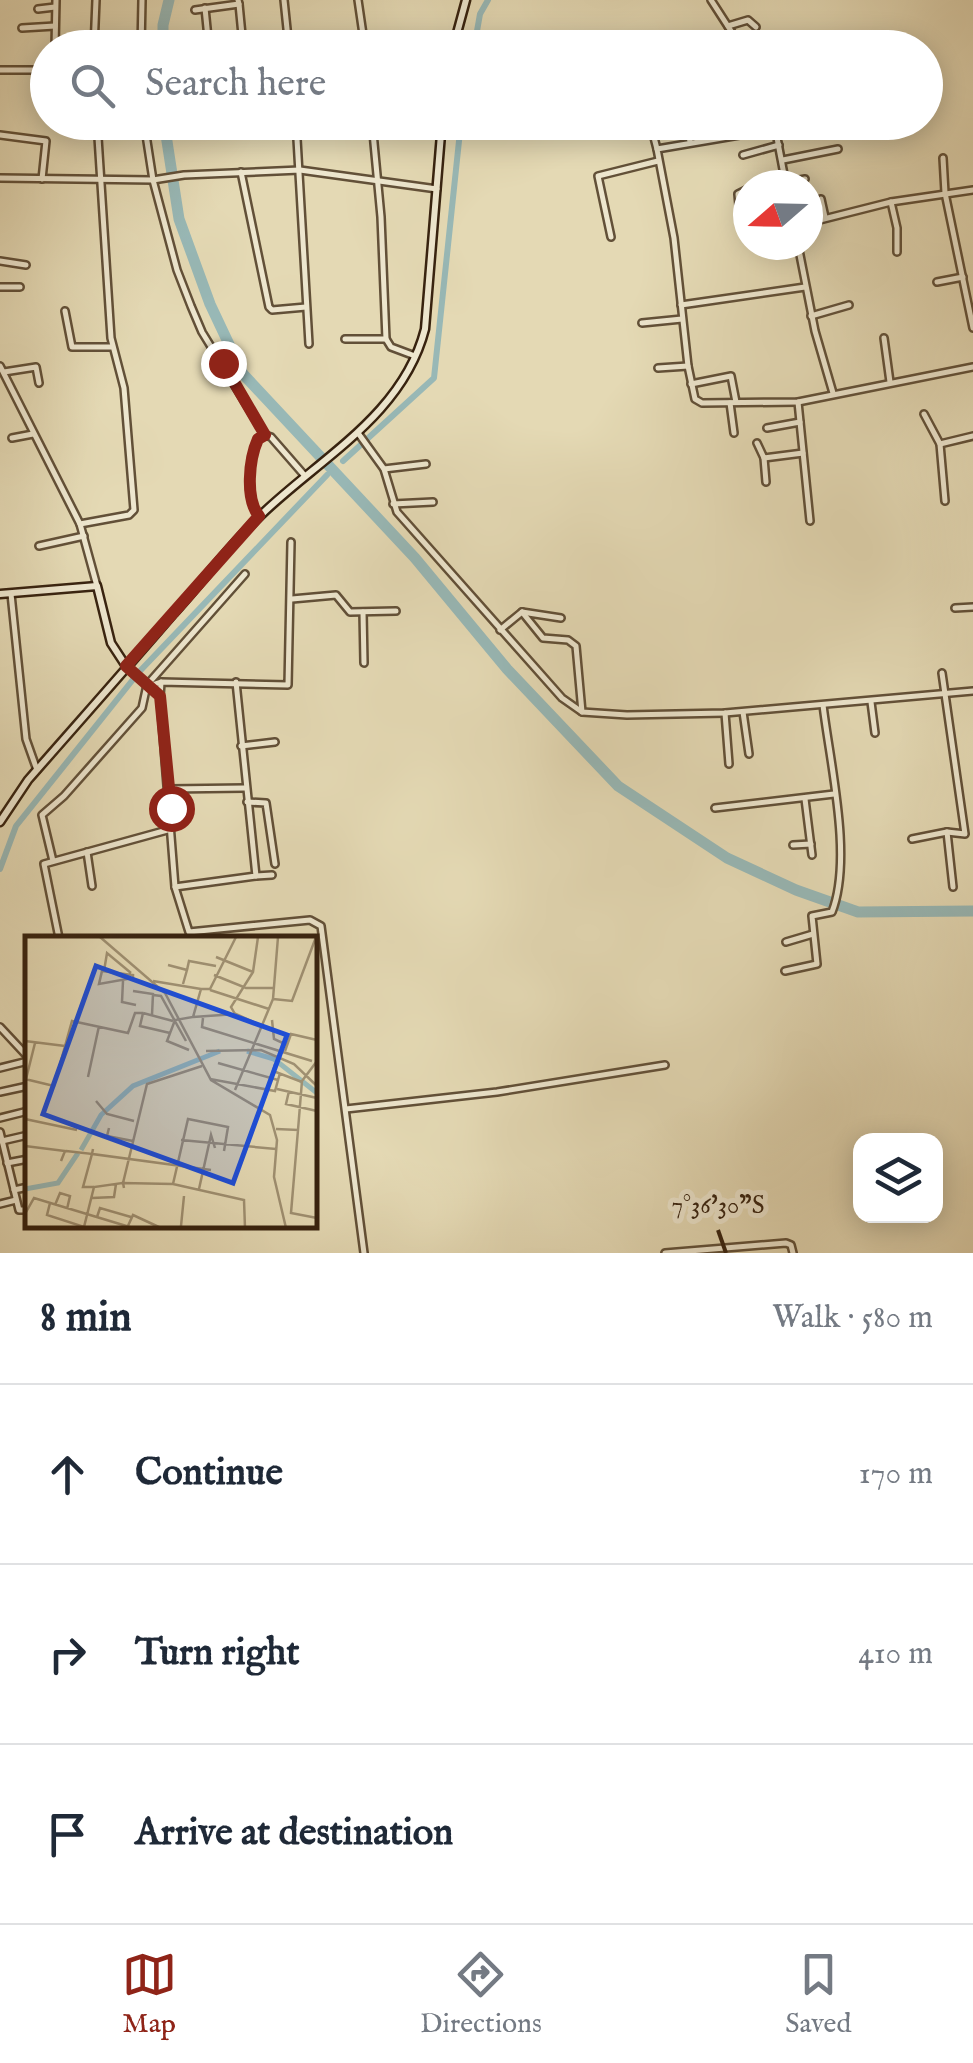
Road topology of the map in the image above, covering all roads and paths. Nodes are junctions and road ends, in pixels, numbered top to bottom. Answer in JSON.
{"nodes":[{"id":1,"x":96,"y":0,"type":"edge"},
{"id":2,"x":142,"y":0,"type":"edge"},
{"id":3,"x":284,"y":0,"type":"edge"},
{"id":4,"x":358,"y":0,"type":"edge"},
{"id":5,"x":466,"y":0,"type":"edge"},
{"id":6,"x":712,"y":0,"type":"edge"},
{"id":7,"x":238,"y":2,"type":"edge"},
{"id":8,"x":56,"y":4,"type":"edge"},
{"id":9,"x":205,"y":8,"type":"junction"},
{"id":10,"x":38,"y":10,"type":"dead end"},
{"id":11,"x":196,"y":10,"type":"dead end"},
{"id":12,"x":56,"y":26,"type":"junction"},
{"id":13,"x":728,"y":26,"type":"junction"},
{"id":14,"x":756,"y":27,"type":"dead end"},
{"id":15,"x":22,"y":28,"type":"dead end"},
{"id":16,"x":56,"y":30,"type":"edge"},
{"id":17,"x":95,"y":30,"type":"edge"},
{"id":18,"x":141,"y":30,"type":"edge"},
{"id":19,"x":207,"y":30,"type":"edge"},
{"id":20,"x":241,"y":30,"type":"edge"},
{"id":21,"x":287,"y":30,"type":"edge"},
{"id":22,"x":362,"y":30,"type":"edge"},
{"id":23,"x":458,"y":30,"type":"edge"},
{"id":24,"x":731,"y":30,"type":"edge"},
{"id":25,"x":0,"y":70,"type":"edge"},
{"id":26,"x":30,"y":70,"type":"edge"},
{"id":27,"x":0,"y":136,"type":"edge"},
{"id":28,"x":30,"y":139,"type":"edge"},
{"id":29,"x":37,"y":140,"type":"edge"},
{"id":30,"x":98,"y":140,"type":"edge"},
{"id":31,"x":147,"y":140,"type":"edge"},
{"id":32,"x":298,"y":140,"type":"edge"},
{"id":33,"x":374,"y":140,"type":"edge"},
{"id":34,"x":441,"y":140,"type":"edge"},
{"id":35,"x":655,"y":140,"type":"edge"},
{"id":36,"x":696,"y":140,"type":"edge"},
{"id":37,"x":778,"y":140,"type":"edge"},
{"id":38,"x":690,"y":141,"type":"joint"},
{"id":39,"x":779,"y":144,"type":"junction"},
{"id":40,"x":657,"y":149,"type":"junction"},
{"id":41,"x":838,"y":149,"type":"dead end"},
{"id":42,"x":743,"y":155,"type":"dead end"},
{"id":43,"x":943,"y":158,"type":"dead end"},
{"id":44,"x":782,"y":160,"type":"junction"},
{"id":45,"x":658,"y":161,"type":"junction"},
{"id":46,"x":300,"y":170,"type":"junction"},
{"id":47,"x":784,"y":170,"type":"edge"},
{"id":48,"x":241,"y":172,"type":"junction"},
{"id":49,"x":0,"y":178,"type":"edge"},
{"id":50,"x":101,"y":178,"type":"junction"},
{"id":51,"x":42,"y":179,"type":"junction"},
{"id":52,"x":153,"y":180,"type":"junction"},
{"id":53,"x":378,"y":180,"type":"junction"},
{"id":54,"x":438,"y":189,"type":"junction"},
{"id":55,"x":973,"y":190,"type":"edge"},
{"id":56,"x":945,"y":193,"type":"junction"},
{"id":57,"x":891,"y":202,"type":"junction"},
{"id":58,"x":823,"y":208,"type":"edge"},
{"id":59,"x":825,"y":217,"type":"joint"},
{"id":60,"x":611,"y":237,"type":"dead end"},
{"id":61,"x":898,"y":252,"type":"dead end"},
{"id":62,"x":800,"y":260,"type":"edge"},
{"id":63,"x":0,"y":262,"type":"edge"},
{"id":64,"x":26,"y":265,"type":"dead end"},
{"id":65,"x":963,"y":281,"type":"junction"},
{"id":66,"x":937,"y":282,"type":"dead end"},
{"id":67,"x":973,"y":282,"type":"edge"},
{"id":68,"x":0,"y":287,"type":"edge"},
{"id":69,"x":20,"y":287,"type":"dead end"},
{"id":70,"x":805,"y":287,"type":"junction"},
{"id":71,"x":971,"y":304,"type":"edge"},
{"id":72,"x":681,"y":305,"type":"junction"},
{"id":73,"x":849,"y":305,"type":"dead end"},
{"id":74,"x":306,"y":308,"type":"junction"},
{"id":75,"x":66,"y":310,"type":"dead end"},
{"id":76,"x":812,"y":316,"type":"junction"},
{"id":77,"x":682,"y":319,"type":"junction"},
{"id":78,"x":642,"y":322,"type":"dead end"},
{"id":79,"x":973,"y":328,"type":"edge"},
{"id":80,"x":386,"y":338,"type":"junction"},
{"id":81,"x":884,"y":338,"type":"dead end"},
{"id":82,"x":345,"y":339,"type":"dead end"},
{"id":83,"x":308,"y":344,"type":"dead end"},
{"id":84,"x":112,"y":347,"type":"junction"},
{"id":85,"x":415,"y":356,"type":"junction"},
{"id":86,"x":688,"y":366,"type":"junction"},
{"id":87,"x":973,"y":366,"type":"edge"},
{"id":88,"x":658,"y":368,"type":"dead end"},
{"id":89,"x":2,"y":369,"type":"edge"},
{"id":90,"x":890,"y":382,"type":"junction"},
{"id":91,"x":39,"y":384,"type":"dead end"},
{"id":92,"x":691,"y":384,"type":"junction"},
{"id":93,"x":13,"y":391,"type":"junction"},
{"id":94,"x":0,"y":393,"type":"edge"},
{"id":95,"x":833,"y":393,"type":"junction"},
{"id":96,"x":798,"y":402,"type":"junction"},
{"id":97,"x":733,"y":403,"type":"junction"},
{"id":98,"x":924,"y":414,"type":"dead end"},
{"id":99,"x":800,"y":422,"type":"junction"},
{"id":100,"x":768,"y":428,"type":"dead end"},
{"id":101,"x":734,"y":433,"type":"dead end"},
{"id":102,"x":33,"y":434,"type":"junction"},
{"id":103,"x":265,"y":435,"type":"junction"},
{"id":104,"x":360,"y":435,"type":"junction"},
{"id":105,"x":973,"y":436,"type":"edge"},
{"id":106,"x":12,"y":438,"type":"dead end"},
{"id":107,"x":757,"y":443,"type":"dead end"},
{"id":108,"x":940,"y":444,"type":"junction"},
{"id":109,"x":803,"y":452,"type":"junction"},
{"id":110,"x":764,"y":458,"type":"junction"},
{"id":111,"x":426,"y":464,"type":"dead end"},
{"id":112,"x":384,"y":469,"type":"junction"},
{"id":113,"x":305,"y":476,"type":"junction"},
{"id":114,"x":766,"y":482,"type":"dead end"},
{"id":115,"x":945,"y":501,"type":"dead end"},
{"id":116,"x":433,"y":502,"type":"dead end"},
{"id":117,"x":393,"y":504,"type":"junction"},
{"id":118,"x":256,"y":512,"type":"junction"},
{"id":119,"x":810,"y":521,"type":"dead end"},
{"id":120,"x":80,"y":524,"type":"junction"},
{"id":121,"x":84,"y":536,"type":"junction"},
{"id":122,"x":292,"y":542,"type":"dead end"},
{"id":123,"x":39,"y":546,"type":"dead end"},
{"id":124,"x":244,"y":574,"type":"dead end"},
{"id":125,"x":97,"y":586,"type":"junction"},
{"id":126,"x":0,"y":594,"type":"edge"},
{"id":127,"x":11,"y":594,"type":"junction"},
{"id":128,"x":292,"y":599,"type":"junction"},
{"id":129,"x":955,"y":608,"type":"dead end"},
{"id":130,"x":973,"y":608,"type":"edge"},
{"id":131,"x":362,"y":612,"type":"junction"},
{"id":132,"x":396,"y":612,"type":"dead end"},
{"id":133,"x":522,"y":612,"type":"junction"},
{"id":134,"x":561,"y":618,"type":"dead end"},
{"id":135,"x":500,"y":630,"type":"junction"},
{"id":136,"x":364,"y":663,"type":"dead end"},
{"id":137,"x":128,"y":669,"type":"junction"},
{"id":138,"x":942,"y":673,"type":"dead end"},
{"id":139,"x":161,"y":682,"type":"junction"},
{"id":140,"x":236,"y":682,"type":"junction"},
{"id":141,"x":147,"y":685,"type":"junction"},
{"id":142,"x":973,"y":691,"type":"edge"},
{"id":143,"x":160,"y":696,"type":"junction"},
{"id":144,"x":944,"y":696,"type":"junction"},
{"id":145,"x":871,"y":702,"type":"junction"},
{"id":146,"x":823,"y":706,"type":"junction"},
{"id":147,"x":582,"y":712,"type":"junction"},
{"id":148,"x":743,"y":712,"type":"junction"},
{"id":149,"x":725,"y":713,"type":"junction"},
{"id":150,"x":876,"y":733,"type":"dead end"},
{"id":151,"x":276,"y":742,"type":"dead end"},
{"id":152,"x":242,"y":746,"type":"junction"},
{"id":153,"x":749,"y":754,"type":"dead end"},
{"id":154,"x":730,"y":764,"type":"dead end"},
{"id":155,"x":36,"y":770,"type":"junction"},
{"id":156,"x":245,"y":788,"type":"junction"},
{"id":157,"x":169,"y":789,"type":"junction"},
{"id":158,"x":834,"y":794,"type":"junction"},
{"id":159,"x":805,"y":798,"type":"junction"},
{"id":160,"x":247,"y":802,"type":"junction"},
{"id":161,"x":715,"y":808,"type":"dead end"},
{"id":162,"x":0,"y":822,"type":"edge"},
{"id":163,"x":171,"y":829,"type":"junction"},
{"id":164,"x":947,"y":832,"type":"junction"},
{"id":165,"x":912,"y":839,"type":"dead end"},
{"id":166,"x":811,"y":844,"type":"junction"},
{"id":167,"x":794,"y":845,"type":"dead end"},
{"id":168,"x":87,"y":852,"type":"junction"},
{"id":169,"x":812,"y":855,"type":"dead end"},
{"id":170,"x":52,"y":861,"type":"junction"},
{"id":171,"x":276,"y":864,"type":"dead end"},
{"id":172,"x":272,"y":875,"type":"dead end"},
{"id":173,"x":256,"y":876,"type":"junction"},
{"id":174,"x":92,"y":886,"type":"dead end"},
{"id":175,"x":176,"y":887,"type":"junction"},
{"id":176,"x":953,"y":887,"type":"dead end"},
{"id":177,"x":813,"y":934,"type":"junction"},
{"id":178,"x":59,"y":936,"type":"edge"},
{"id":179,"x":786,"y":942,"type":"dead end"},
{"id":180,"x":785,"y":971,"type":"dead end"},
{"id":181,"x":0,"y":1027,"type":"edge"},
{"id":182,"x":11,"y":1039,"type":"junction"},
{"id":183,"x":0,"y":1042,"type":"edge"},
{"id":184,"x":25,"y":1055,"type":"edge"},
{"id":185,"x":25,"y":1060,"type":"edge"},
{"id":186,"x":665,"y":1065,"type":"dead end"},
{"id":187,"x":0,"y":1068,"type":"edge"},
{"id":188,"x":25,"y":1087,"type":"edge"},
{"id":189,"x":0,"y":1092,"type":"edge"},
{"id":190,"x":346,"y":1110,"type":"junction"},
{"id":191,"x":25,"y":1112,"type":"edge"},
{"id":192,"x":0,"y":1118,"type":"edge"},
{"id":193,"x":0,"y":1132,"type":"edge"},
{"id":194,"x":2,"y":1146,"type":"edge"},
{"id":195,"x":25,"y":1160,"type":"edge"},
{"id":196,"x":8,"y":1163,"type":"junction"},
{"id":197,"x":25,"y":1188,"type":"edge"},
{"id":198,"x":14,"y":1190,"type":"junction"},
{"id":199,"x":16,"y":1200,"type":"junction"},
{"id":200,"x":0,"y":1204,"type":"edge"},
{"id":201,"x":25,"y":1210,"type":"edge"},
{"id":202,"x":364,"y":1253,"type":"edge"},
{"id":203,"x":665,"y":1253,"type":"edge"},
{"id":204,"x":793,"y":1253,"type":"edge"}],
"edges":[{"from":1,"to":17,"type":"street"},
{"from":2,"to":18,"type":"street"},
{"from":3,"to":21,"type":"street"},
{"from":4,"to":22,"type":"street"},
{"from":5,"to":23,"type":"street"},
{"from":6,"to":13,"type":"street"},
{"from":7,"to":9,"type":"street"},
{"from":7,"to":20,"type":"street"},
{"from":8,"to":10,"type":"street"},
{"from":8,"to":12,"type":"street"},
{"from":9,"to":11,"type":"street"},
{"from":9,"to":19,"type":"street"},
{"from":12,"to":15,"type":"street"},
{"from":12,"to":16,"type":"street"},
{"from":13,"to":14,"type":"street"},
{"from":13,"to":24,"type":"street"},
{"from":25,"to":26,"type":"street"},
{"from":27,"to":28,"type":"street"},
{"from":29,"to":51,"type":"street"},
{"from":30,"to":50,"type":"street"},
{"from":31,"to":52,"type":"street"},
{"from":32,"to":46,"type":"street"},
{"from":33,"to":53,"type":"street"},
{"from":34,"to":54,"type":"street"},
{"from":35,"to":40,"type":"street"},
{"from":36,"to":38,"type":"street"},
{"from":37,"to":39,"type":"street"},
{"from":38,"to":40,"type":"street"},
{"from":39,"to":42,"type":"street"},
{"from":39,"to":44,"type":"street"},
{"from":40,"to":45,"type":"street"},
{"from":41,"to":44,"type":"street"},
{"from":43,"to":56,"type":"street"},
{"from":44,"to":47,"type":"street"},
{"from":45,"to":60,"type":"street"},
{"from":45,"to":72,"type":"street"},
{"from":46,"to":48,"type":"street"},
{"from":46,"to":53,"type":"street"},
{"from":46,"to":74,"type":"street"},
{"from":48,"to":52,"type":"street"},
{"from":48,"to":74,"type":"street"},
{"from":49,"to":51,"type":"street"},
{"from":50,"to":51,"type":"street"},
{"from":50,"to":52,"type":"street"},
{"from":50,"to":84,"type":"street"},
{"from":52,"to":103,"type":"street"},
{"from":53,"to":54,"type":"street"},
{"from":53,"to":80,"type":"street"},
{"from":54,"to":85,"type":"street"},
{"from":55,"to":56,"type":"street"},
{"from":56,"to":57,"type":"street"},
{"from":56,"to":65,"type":"street"},
{"from":57,"to":59,"type":"street"},
{"from":57,"to":61,"type":"street"},
{"from":58,"to":59,"type":"street"},
{"from":62,"to":70,"type":"street"},
{"from":63,"to":64,"type":"street"},
{"from":65,"to":66,"type":"street"},
{"from":65,"to":67,"type":"street"},
{"from":65,"to":71,"type":"street"},
{"from":68,"to":69,"type":"street"},
{"from":70,"to":72,"type":"street"},
{"from":70,"to":76,"type":"street"},
{"from":71,"to":79,"type":"street"},
{"from":72,"to":77,"type":"street"},
{"from":73,"to":76,"type":"street"},
{"from":74,"to":83,"type":"street"},
{"from":75,"to":84,"type":"street"},
{"from":76,"to":95,"type":"street"},
{"from":77,"to":78,"type":"street"},
{"from":77,"to":86,"type":"street"},
{"from":80,"to":82,"type":"street"},
{"from":80,"to":85,"type":"street"},
{"from":81,"to":90,"type":"street"},
{"from":84,"to":120,"type":"street"},
{"from":85,"to":104,"type":"street"},
{"from":86,"to":88,"type":"street"},
{"from":86,"to":92,"type":"street"},
{"from":87,"to":90,"type":"street"},
{"from":89,"to":91,"type":"street"},
{"from":89,"to":93,"type":"street"},
{"from":90,"to":95,"type":"street"},
{"from":92,"to":97,"type":"street"},
{"from":92,"to":97,"type":"street"},
{"from":93,"to":94,"type":"street"},
{"from":93,"to":102,"type":"street"},
{"from":95,"to":96,"type":"street"},
{"from":96,"to":97,"type":"street"},
{"from":96,"to":99,"type":"street"},
{"from":97,"to":101,"type":"street"},
{"from":98,"to":108,"type":"street"},
{"from":99,"to":100,"type":"street"},
{"from":99,"to":109,"type":"street"},
{"from":102,"to":106,"type":"street"},
{"from":102,"to":120,"type":"street"},
{"from":103,"to":113,"type":"street"},
{"from":103,"to":118,"type":"street"},
{"from":104,"to":112,"type":"street"},
{"from":104,"to":113,"type":"street"},
{"from":105,"to":108,"type":"street"},
{"from":107,"to":110,"type":"street"},
{"from":108,"to":115,"type":"street"},
{"from":109,"to":110,"type":"street"},
{"from":109,"to":119,"type":"street"},
{"from":110,"to":114,"type":"street"},
{"from":111,"to":112,"type":"street"},
{"from":112,"to":117,"type":"street"},
{"from":113,"to":118,"type":"street"},
{"from":116,"to":117,"type":"street"},
{"from":117,"to":135,"type":"street"},
{"from":118,"to":137,"type":"street"},
{"from":120,"to":121,"type":"street"},
{"from":121,"to":123,"type":"street"},
{"from":121,"to":125,"type":"street"},
{"from":122,"to":128,"type":"street"},
{"from":124,"to":141,"type":"street"},
{"from":125,"to":127,"type":"street"},
{"from":125,"to":137,"type":"street"},
{"from":126,"to":127,"type":"street"},
{"from":127,"to":155,"type":"street"},
{"from":128,"to":131,"type":"street"},
{"from":128,"to":140,"type":"street"},
{"from":129,"to":130,"type":"street"},
{"from":131,"to":132,"type":"street"},
{"from":131,"to":136,"type":"street"},
{"from":133,"to":134,"type":"street"},
{"from":133,"to":135,"type":"street"},
{"from":133,"to":147,"type":"street"},
{"from":135,"to":147,"type":"street"},
{"from":137,"to":141,"type":"street"},
{"from":137,"to":155,"type":"street"},
{"from":138,"to":144,"type":"street"},
{"from":139,"to":140,"type":"street"},
{"from":139,"to":141,"type":"street"},
{"from":139,"to":143,"type":"street"},
{"from":140,"to":152,"type":"street"},
{"from":141,"to":143,"type":"street"},
{"from":141,"to":170,"type":"street"},
{"from":142,"to":144,"type":"street"},
{"from":143,"to":157,"type":"street"},
{"from":144,"to":145,"type":"street"},
{"from":144,"to":164,"type":"street"},
{"from":145,"to":146,"type":"street"},
{"from":145,"to":150,"type":"street"},
{"from":146,"to":148,"type":"street"},
{"from":146,"to":158,"type":"street"},
{"from":147,"to":149,"type":"street"},
{"from":148,"to":149,"type":"street"},
{"from":148,"to":153,"type":"street"},
{"from":149,"to":154,"type":"street"},
{"from":151,"to":152,"type":"street"},
{"from":152,"to":156,"type":"street"},
{"from":155,"to":162,"type":"street"},
{"from":156,"to":157,"type":"street"},
{"from":156,"to":160,"type":"street"},
{"from":157,"to":163,"type":"street"},
{"from":158,"to":159,"type":"street"},
{"from":158,"to":177,"type":"street"},
{"from":159,"to":161,"type":"street"},
{"from":159,"to":166,"type":"street"},
{"from":160,"to":171,"type":"street"},
{"from":160,"to":173,"type":"street"},
{"from":163,"to":168,"type":"street"},
{"from":163,"to":175,"type":"street"},
{"from":164,"to":165,"type":"street"},
{"from":164,"to":176,"type":"street"},
{"from":166,"to":167,"type":"street"},
{"from":166,"to":169,"type":"street"},
{"from":168,"to":170,"type":"street"},
{"from":168,"to":174,"type":"street"},
{"from":170,"to":178,"type":"street"},
{"from":172,"to":173,"type":"street"},
{"from":173,"to":175,"type":"street"},
{"from":175,"to":190,"type":"street"},
{"from":177,"to":179,"type":"street"},
{"from":177,"to":180,"type":"street"},
{"from":181,"to":182,"type":"street"},
{"from":182,"to":183,"type":"street"},
{"from":182,"to":184,"type":"street"},
{"from":185,"to":187,"type":"street"},
{"from":186,"to":190,"type":"street"},
{"from":188,"to":189,"type":"street"},
{"from":190,"to":202,"type":"street"},
{"from":191,"to":192,"type":"street"},
{"from":193,"to":194,"type":"street"},
{"from":194,"to":196,"type":"street"},
{"from":195,"to":196,"type":"street"},
{"from":196,"to":198,"type":"street"},
{"from":197,"to":198,"type":"street"},
{"from":198,"to":199,"type":"street"},
{"from":199,"to":200,"type":"street"},
{"from":199,"to":201,"type":"street"},
{"from":203,"to":204,"type":"street"}]}
